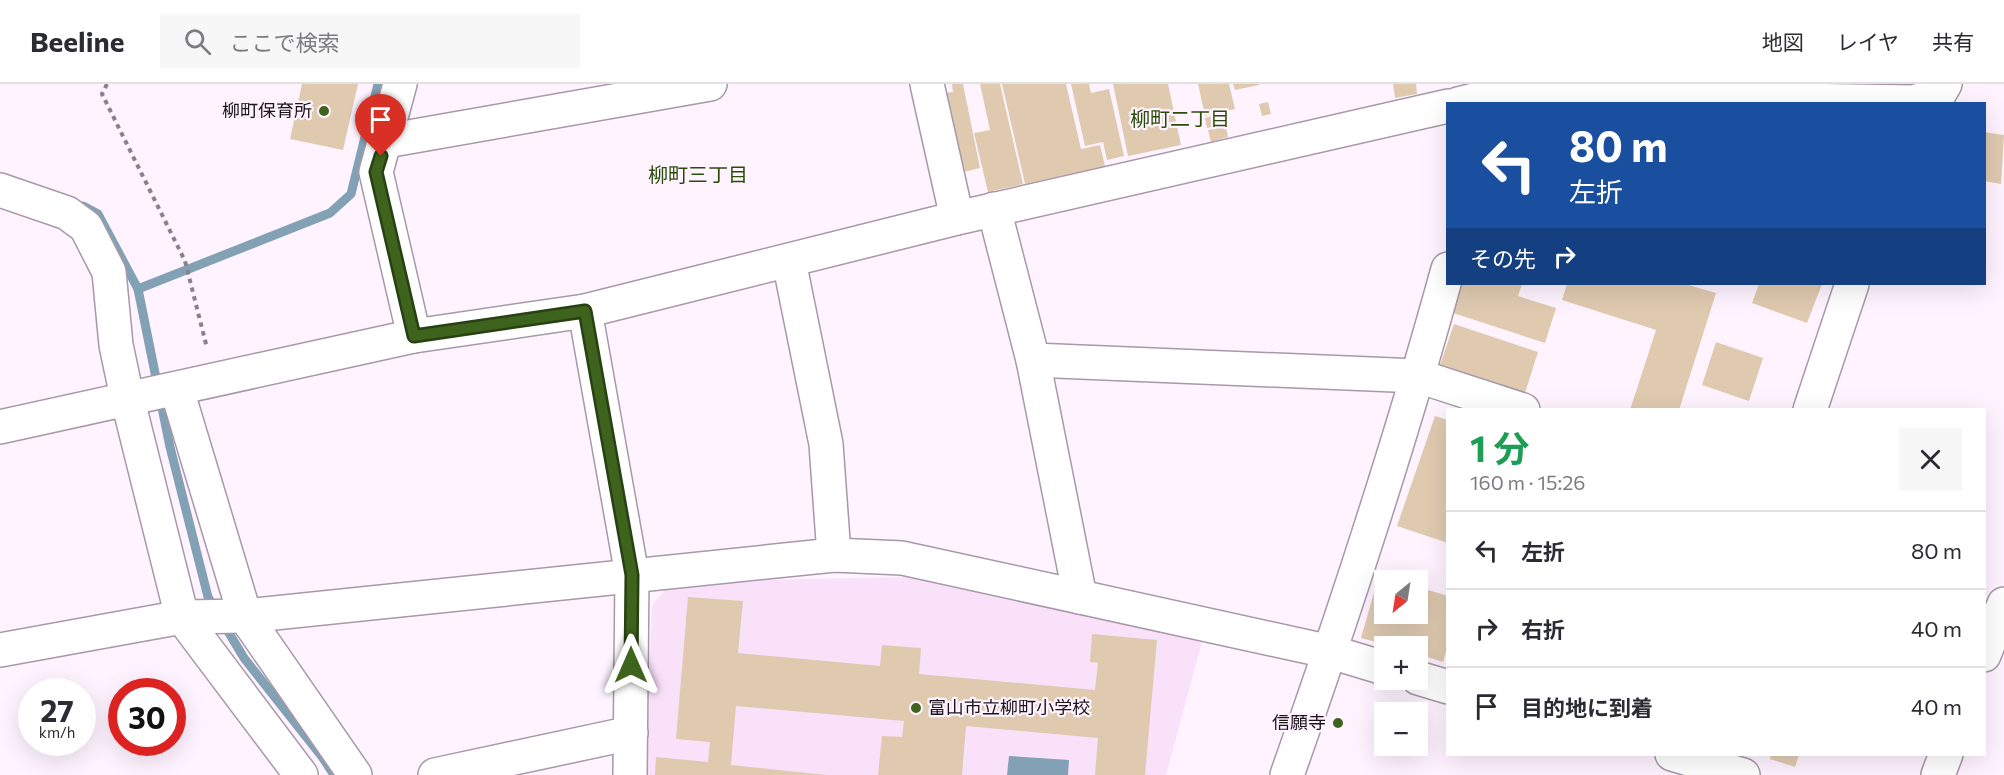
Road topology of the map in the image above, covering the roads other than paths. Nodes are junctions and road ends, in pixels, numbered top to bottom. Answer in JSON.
{"nodes":[{"id":1,"x":400,"y":84,"type":"edge"},
{"id":2,"x":927,"y":84,"type":"edge"},
{"id":3,"x":1945,"y":84,"type":"edge"},
{"id":4,"x":704,"y":85,"type":"edge"},
{"id":5,"x":1495,"y":94,"type":"edge"},
{"id":6,"x":1465,"y":102,"type":"edge"},
{"id":7,"x":1866,"y":102,"type":"edge"},
{"id":8,"x":1916,"y":102,"type":"edge"},
{"id":9,"x":1446,"y":106,"type":"edge"},
{"id":10,"x":386,"y":141,"type":"junction"},
{"id":11,"x":0,"y":190,"type":"edge"},
{"id":12,"x":994,"y":209,"type":"junction"},
{"id":13,"x":957,"y":218,"type":"junction"},
{"id":14,"x":789,"y":261,"type":"junction"},
{"id":15,"x":1446,"y":276,"type":"edge"},
{"id":16,"x":1852,"y":285,"type":"edge"},
{"id":17,"x":585,"y":311,"type":"junction"},
{"id":18,"x":414,"y":336,"type":"junction"},
{"id":19,"x":1033,"y":360,"type":"junction"},
{"id":20,"x":1418,"y":376,"type":"junction"},
{"id":21,"x":177,"y":390,"type":"junction"},
{"id":22,"x":127,"y":398,"type":"junction"},
{"id":23,"x":1517,"y":408,"type":"edge"},
{"id":24,"x":1811,"y":408,"type":"edge"},
{"id":25,"x":0,"y":427,"type":"edge"},
{"id":26,"x":834,"y":555,"type":"junction"},
{"id":27,"x":632,"y":575,"type":"junction"},
{"id":28,"x":1080,"y":597,"type":"junction"},
{"id":29,"x":2004,"y":604,"type":"edge"},
{"id":30,"x":245,"y":616,"type":"junction"},
{"id":31,"x":182,"y":617,"type":"junction"},
{"id":32,"x":0,"y":650,"type":"edge"},
{"id":33,"x":1986,"y":650,"type":"edge"},
{"id":34,"x":1331,"y":652,"type":"junction"},
{"id":35,"x":1374,"y":665,"type":"edge"},
{"id":36,"x":1428,"y":681,"type":"edge"},
{"id":37,"x":1446,"y":686,"type":"edge"},
{"id":38,"x":631,"y":733,"type":"junction"},
{"id":39,"x":1945,"y":756,"type":"edge"},
{"id":40,"x":1685,"y":761,"type":"edge"},
{"id":41,"x":301,"y":775,"type":"edge"},
{"id":42,"x":355,"y":775,"type":"edge"},
{"id":43,"x":435,"y":775,"type":"edge"},
{"id":44,"x":630,"y":775,"type":"edge"},
{"id":45,"x":1287,"y":775,"type":"edge"},
{"id":46,"x":1743,"y":775,"type":"edge"},
{"id":47,"x":1938,"y":775,"type":"edge"}],
"edges":[{"from":1,"to":10,"type":"street"},
{"from":2,"to":13,"type":"street"},
{"from":3,"to":8,"type":"street"},
{"from":4,"to":10,"type":"street"},
{"from":5,"to":6,"type":"street"},
{"from":5,"to":7,"type":"street"},
{"from":9,"to":12,"type":"street"},
{"from":10,"to":18,"type":"street"},
{"from":11,"to":22,"type":"street"},
{"from":12,"to":13,"type":"street"},
{"from":12,"to":19,"type":"street"},
{"from":13,"to":14,"type":"street"},
{"from":14,"to":17,"type":"street"},
{"from":14,"to":26,"type":"street"},
{"from":15,"to":20,"type":"street"},
{"from":16,"to":24,"type":"street"},
{"from":17,"to":18,"type":"street"},
{"from":17,"to":27,"type":"street"},
{"from":18,"to":21,"type":"street"},
{"from":19,"to":20,"type":"street"},
{"from":19,"to":28,"type":"street"},
{"from":20,"to":23,"type":"street"},
{"from":20,"to":34,"type":"street"},
{"from":21,"to":22,"type":"street"},
{"from":21,"to":30,"type":"street"},
{"from":22,"to":25,"type":"street"},
{"from":22,"to":31,"type":"street"},
{"from":26,"to":27,"type":"street"},
{"from":26,"to":28,"type":"street"},
{"from":27,"to":30,"type":"street"},
{"from":27,"to":38,"type":"street"},
{"from":28,"to":34,"type":"street"},
{"from":29,"to":33,"type":"street"},
{"from":30,"to":31,"type":"street"},
{"from":30,"to":42,"type":"street"},
{"from":31,"to":32,"type":"street"},
{"from":31,"to":41,"type":"street"},
{"from":34,"to":35,"type":"street"},
{"from":34,"to":45,"type":"street"},
{"from":36,"to":37,"type":"street"},
{"from":38,"to":43,"type":"street"},
{"from":38,"to":44,"type":"street"},
{"from":39,"to":47,"type":"street"},
{"from":40,"to":46,"type":"street"}]}
